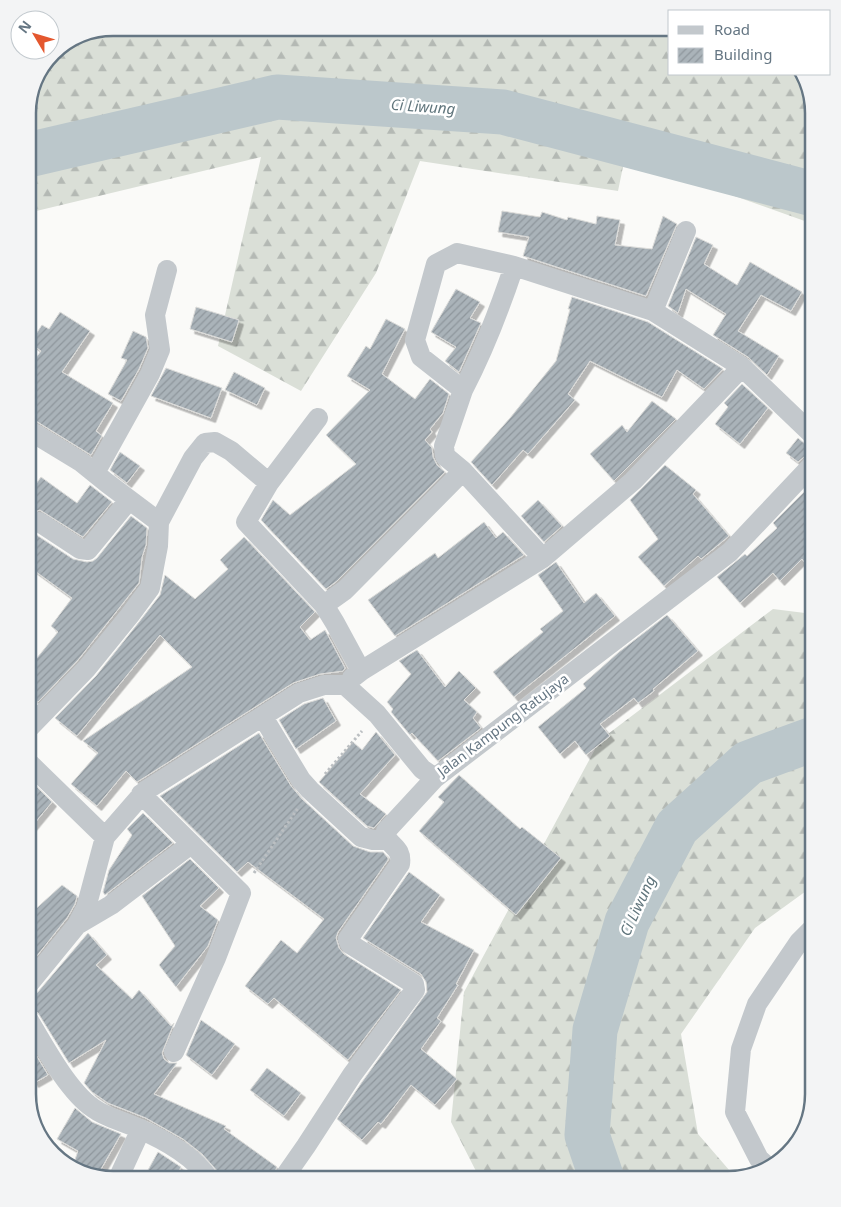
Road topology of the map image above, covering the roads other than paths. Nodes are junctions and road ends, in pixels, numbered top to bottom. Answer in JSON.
{"nodes":[{"id":1,"x":686,"y":230,"type":"dead end"},
{"id":2,"x":514,"y":266,"type":"junction"},
{"id":3,"x":167,"y":270,"type":"dead end"},
{"id":4,"x":653,"y":311,"type":"junction"},
{"id":5,"x":742,"y":366,"type":"junction"},
{"id":6,"x":464,"y":390,"type":"junction"},
{"id":7,"x":318,"y":418,"type":"dead end"},
{"id":8,"x":805,"y":426,"type":"edge"},
{"id":9,"x":36,"y":436,"type":"edge"},
{"id":10,"x":464,"y":471,"type":"junction"},
{"id":11,"x":94,"y":473,"type":"junction"},
{"id":12,"x":805,"y":473,"type":"edge"},
{"id":13,"x":269,"y":483,"type":"junction"},
{"id":14,"x":129,"y":500,"type":"junction"},
{"id":15,"x":39,"y":522,"type":"dead end"},
{"id":16,"x":159,"y":522,"type":"junction"},
{"id":17,"x":543,"y":558,"type":"junction"},
{"id":18,"x":324,"y":606,"type":"junction"},
{"id":19,"x":361,"y":671,"type":"junction"},
{"id":20,"x":345,"y":685,"type":"junction"},
{"id":21,"x":263,"y":717,"type":"junction"},
{"id":22,"x":36,"y":721,"type":"edge"},
{"id":23,"x":36,"y":770,"type":"edge"},
{"id":24,"x":435,"y":778,"type":"junction"},
{"id":25,"x":141,"y":794,"type":"junction"},
{"id":26,"x":105,"y":837,"type":"junction"},
{"id":27,"x":388,"y":840,"type":"junction"},
{"id":28,"x":192,"y":844,"type":"junction"},
{"id":29,"x":77,"y":925,"type":"junction"},
{"id":30,"x":805,"y":936,"type":"edge"},
{"id":31,"x":36,"y":975,"type":"edge"},
{"id":32,"x":36,"y":1032,"type":"edge"},
{"id":33,"x":174,"y":1052,"type":"dead end"},
{"id":34,"x":141,"y":1130,"type":"junction"},
{"id":35,"x":762,"y":1162,"type":"edge"},
{"id":36,"x":122,"y":1171,"type":"edge"},
{"id":37,"x":204,"y":1171,"type":"edge"},
{"id":38,"x":289,"y":1171,"type":"edge"}],
"edges":[{"from":1,"to":4,"type":"street"},
{"from":2,"to":4,"type":"street"},
{"from":2,"to":6,"type":"street"},
{"from":2,"to":6,"type":"street"},
{"from":3,"to":11,"type":"street"},
{"from":4,"to":5,"type":"street"},
{"from":5,"to":8,"type":"street"},
{"from":5,"to":17,"type":"street"},
{"from":6,"to":10,"type":"street"},
{"from":7,"to":13,"type":"street"},
{"from":9,"to":11,"type":"street"},
{"from":10,"to":17,"type":"street"},
{"from":10,"to":18,"type":"street"},
{"from":11,"to":14,"type":"street"},
{"from":12,"to":24,"type":"street","name":"Jalan Kampung Ratujaya"},
{"from":13,"to":16,"type":"street"},
{"from":13,"to":18,"type":"street"},
{"from":14,"to":15,"type":"street"},
{"from":14,"to":16,"type":"street"},
{"from":16,"to":22,"type":"street"},
{"from":17,"to":19,"type":"street"},
{"from":18,"to":19,"type":"street"},
{"from":19,"to":20,"type":"street"},
{"from":20,"to":21,"type":"street"},
{"from":20,"to":24,"type":"street","name":"Jalan Kampung Ratujaya"},
{"from":21,"to":25,"type":"street"},
{"from":21,"to":27,"type":"street"},
{"from":23,"to":26,"type":"street"},
{"from":24,"to":27,"type":"street"},
{"from":25,"to":26,"type":"street"},
{"from":25,"to":28,"type":"street"},
{"from":26,"to":29,"type":"street"},
{"from":27,"to":38,"type":"street"},
{"from":28,"to":29,"type":"street"},
{"from":28,"to":33,"type":"street"},
{"from":29,"to":31,"type":"street"},
{"from":30,"to":35,"type":"street"},
{"from":32,"to":34,"type":"street"},
{"from":34,"to":36,"type":"street"},
{"from":34,"to":37,"type":"street"}]}
